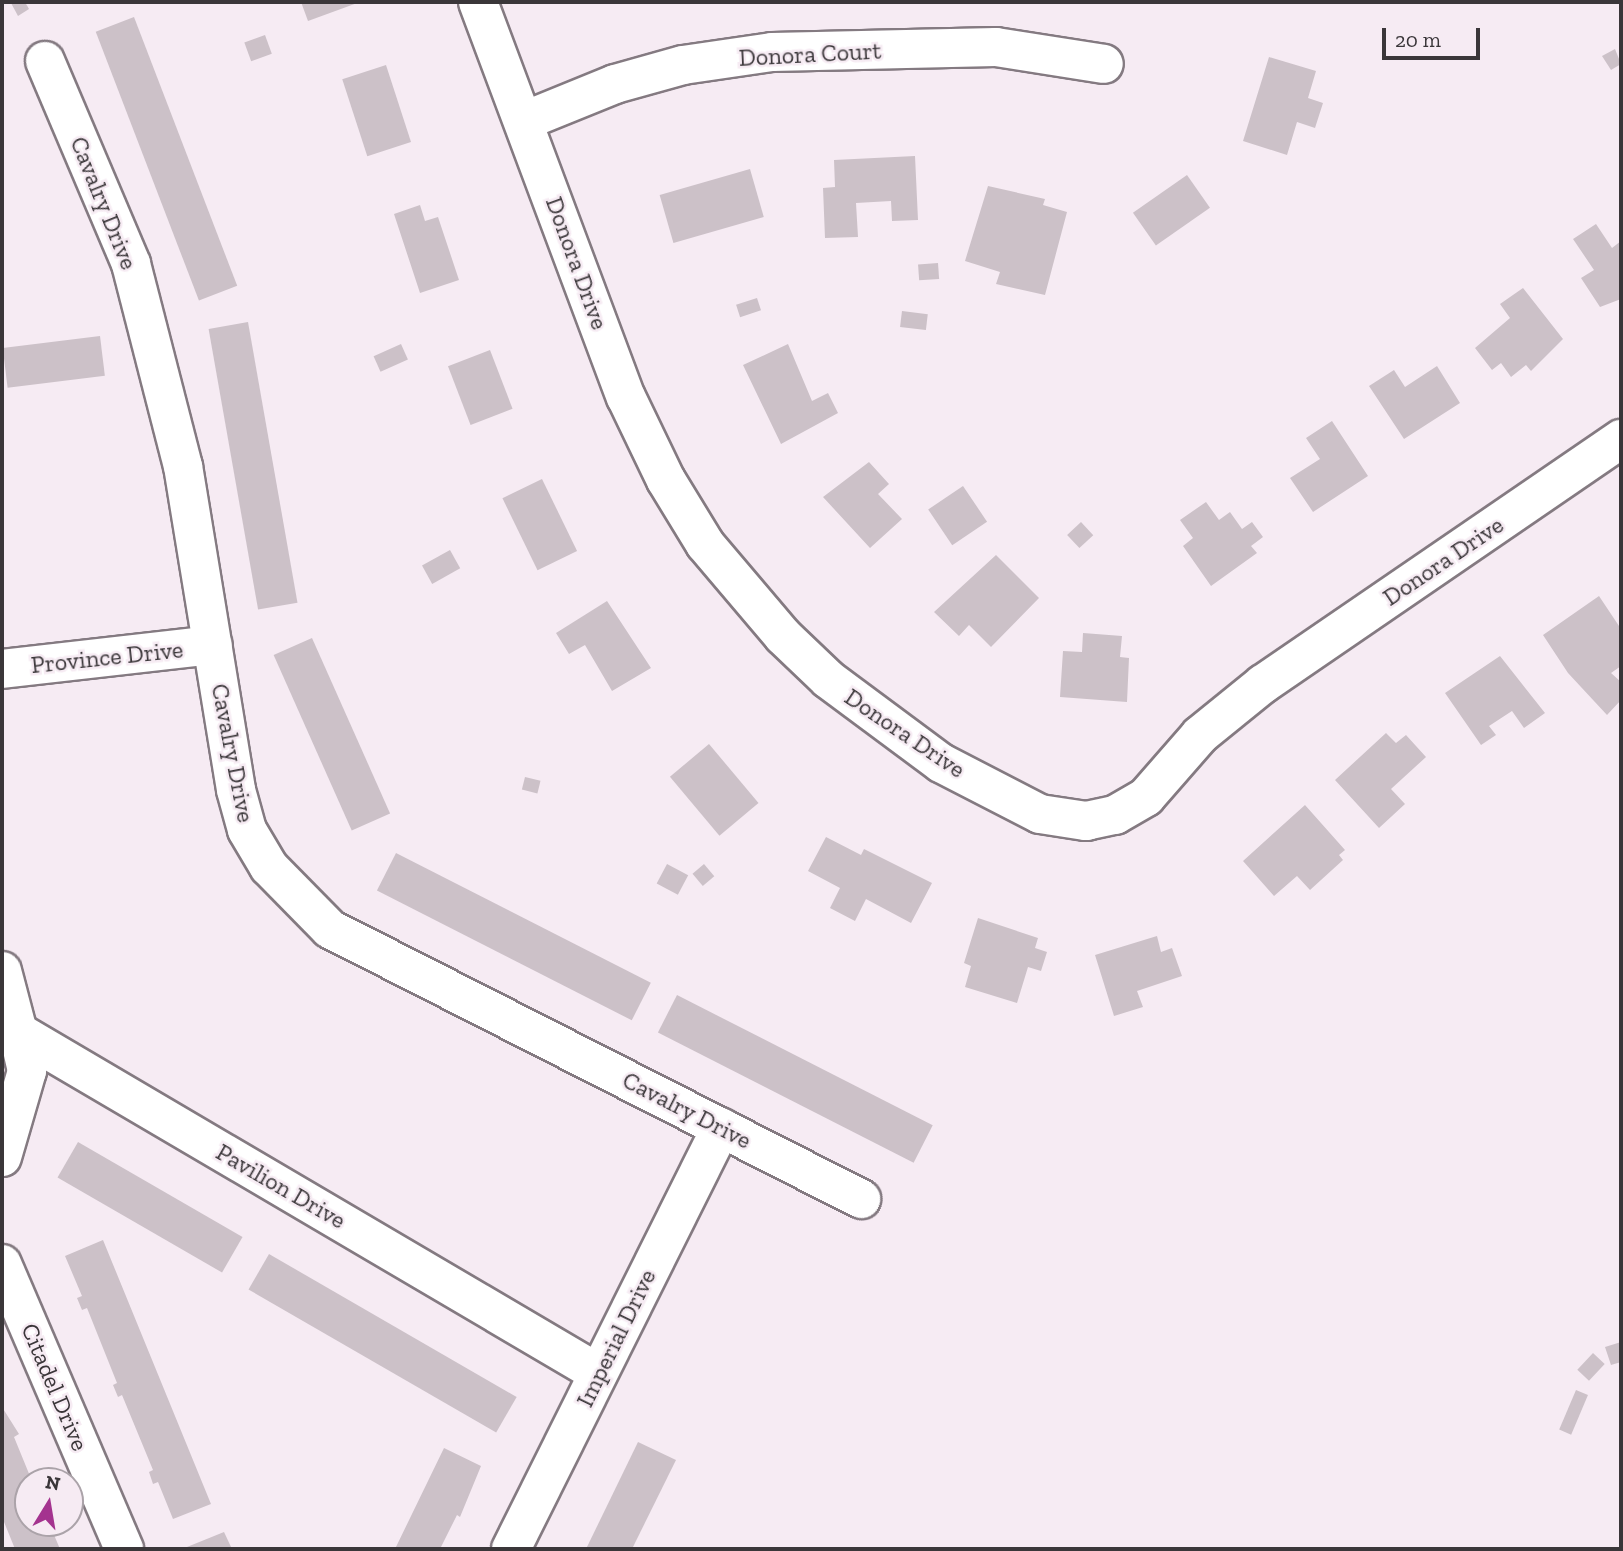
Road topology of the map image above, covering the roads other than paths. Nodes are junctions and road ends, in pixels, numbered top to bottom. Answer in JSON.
{"nodes":[{"id":1,"x":478,"y":2,"type":"edge"},
{"id":2,"x":45,"y":61,"type":"dead end"},
{"id":3,"x":1104,"y":64,"type":"dead end"},
{"id":4,"x":524,"y":121,"type":"junction"},
{"id":5,"x":1621,"y":439,"type":"edge"},
{"id":6,"x":213,"y":645,"type":"junction"},
{"id":7,"x":2,"y":668,"type":"edge"},
{"id":8,"x":2,"y":971,"type":"edge"},
{"id":9,"x":18,"y":1032,"type":"junction"},
{"id":10,"x":721,"y":1127,"type":"junction"},
{"id":11,"x":2,"y":1157,"type":"edge"},
{"id":12,"x":861,"y":1199,"type":"dead end"},
{"id":13,"x":2,"y":1264,"type":"edge"},
{"id":14,"x":598,"y":1373,"type":"junction"},
{"id":15,"x":124,"y":1549,"type":"edge"},
{"id":16,"x":511,"y":1549,"type":"edge"}],
"edges":[{"from":1,"to":4,"type":"street","name":"Donora Drive"},
{"from":2,"to":6,"type":"street","name":"Cavalry Drive"},
{"from":3,"to":4,"type":"street","name":"Donora Court"},
{"from":4,"to":5,"type":"street","name":"Donora Drive"},
{"from":6,"to":7,"type":"street","name":"Province Drive"},
{"from":6,"to":10,"type":"street","name":"Cavalry Drive"},
{"from":8,"to":9,"type":"street"},
{"from":9,"to":11,"type":"street"},
{"from":9,"to":14,"type":"street","name":"Pavilion Drive"},
{"from":10,"to":12,"type":"street","name":"Cavalry Drive"},
{"from":10,"to":14,"type":"street","name":"Imperial Drive"},
{"from":13,"to":15,"type":"street","name":"Citadel Drive"},
{"from":14,"to":16,"type":"street","name":"Imperial Drive"}]}
